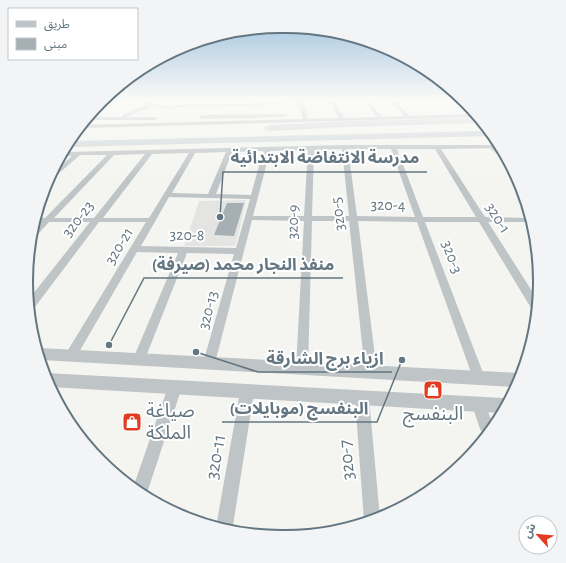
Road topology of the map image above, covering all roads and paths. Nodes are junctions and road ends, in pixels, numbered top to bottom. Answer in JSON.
{"nodes":[{"id":1,"x":104,"y":126,"type":"edge"},
{"id":2,"x":303,"y":126,"type":"edge"},
{"id":3,"x":87,"y":127,"type":"edge"},
{"id":4,"x":479,"y":127,"type":"edge"},
{"id":5,"x":160,"y":134,"type":"junction"},
{"id":6,"x":485,"y":134,"type":"edge"},
{"id":7,"x":80,"y":136,"type":"edge"},
{"id":8,"x":253,"y":136,"type":"junction"},
{"id":9,"x":74,"y":144,"type":"edge"},
{"id":10,"x":149,"y":147,"type":"junction"},
{"id":11,"x":345,"y":147,"type":"junction"},
{"id":12,"x":393,"y":147,"type":"junction"},
{"id":13,"x":437,"y":147,"type":"junction"},
{"id":14,"x":494,"y":147,"type":"edge"},
{"id":15,"x":494,"y":147,"type":"edge"},
{"id":16,"x":311,"y":148,"type":"junction"},
{"id":17,"x":267,"y":149,"type":"junction"},
{"id":18,"x":230,"y":150,"type":"junction"},
{"id":19,"x":193,"y":151,"type":"junction"},
{"id":20,"x":112,"y":153,"type":"junction"},
{"id":21,"x":68,"y":154,"type":"edge"},
{"id":22,"x":78,"y":154,"type":"junction"},
{"id":23,"x":60,"y":169,"type":"edge"},
{"id":24,"x":167,"y":195,"type":"junction"},
{"id":25,"x":211,"y":196,"type":"junction"},
{"id":26,"x":254,"y":196,"type":"junction"},
{"id":27,"x":248,"y":218,"type":"junction"},
{"id":28,"x":308,"y":218,"type":"junction"},
{"id":29,"x":353,"y":218,"type":"junction"},
{"id":30,"x":420,"y":219,"type":"junction"},
{"id":31,"x":43,"y":220,"type":"edge"},
{"id":32,"x":96,"y":220,"type":"junction"},
{"id":33,"x":152,"y":220,"type":"junction"},
{"id":34,"x":481,"y":220,"type":"junction"},
{"id":35,"x":526,"y":220,"type":"edge"},
{"id":36,"x":135,"y":249,"type":"junction"},
{"id":37,"x":184,"y":250,"type":"junction"},
{"id":38,"x":239,"y":251,"type":"junction"},
{"id":39,"x":34,"y":299,"type":"edge"},
{"id":40,"x":532,"y":301,"type":"edge"},
{"id":41,"x":44,"y":354,"type":"edge"},
{"id":42,"x":71,"y":356,"type":"junction"},
{"id":43,"x":139,"y":359,"type":"junction"},
{"id":44,"x":209,"y":363,"type":"junction"},
{"id":45,"x":302,"y":368,"type":"junction"},
{"id":46,"x":371,"y":372,"type":"junction"},
{"id":47,"x":478,"y":378,"type":"junction"},
{"id":48,"x":513,"y":380,"type":"edge"},
{"id":49,"x":55,"y":382,"type":"edge"},
{"id":50,"x":175,"y":387,"type":"junction"},
{"id":51,"x":247,"y":392,"type":"junction"},
{"id":52,"x":362,"y":398,"type":"junction"},
{"id":53,"x":479,"y":405,"type":"junction"},
{"id":54,"x":500,"y":406,"type":"edge"},
{"id":55,"x":487,"y":426,"type":"edge"},
{"id":56,"x":142,"y":488,"type":"edge"},
{"id":57,"x":372,"y":514,"type":"edge"},
{"id":58,"x":225,"y":524,"type":"edge"}],
"edges":[{"from":1,"to":3,"type":"street"},
{"from":2,"to":5,"type":"highway"},
{"from":4,"to":8,"type":"highway"},
{"from":5,"to":7,"type":"highway"},
{"from":5,"to":8,"type":"highway"},
{"from":6,"to":8,"type":"highway"},
{"from":8,"to":10,"type":"highway"},
{"from":9,"to":10,"type":"highway"},
{"from":10,"to":14,"type":"highway"},
{"from":10,"to":19,"type":"street"},
{"from":10,"to":20,"type":"street"},
{"from":10,"to":32,"type":"street","name":"320-23"},
{"from":11,"to":12,"type":"street"},
{"from":11,"to":16,"type":"street"},
{"from":11,"to":29,"type":"street","name":"320-5"},
{"from":12,"to":13,"type":"street"},
{"from":12,"to":30,"type":"street","name":"320-3"},
{"from":13,"to":15,"type":"street"},
{"from":13,"to":34,"type":"street","name":"320-1"},
{"from":16,"to":17,"type":"street"},
{"from":16,"to":28,"type":"street","name":"320-9"},
{"from":17,"to":18,"type":"street"},
{"from":17,"to":26,"type":"street","name":"320-13"},
{"from":18,"to":19,"type":"street"},
{"from":18,"to":25,"type":"street"},
{"from":19,"to":24,"type":"street","name":"320-21"},
{"from":20,"to":22,"type":"street"},
{"from":20,"to":31,"type":"street"},
{"from":21,"to":22,"type":"street"},
{"from":22,"to":23,"type":"street"},
{"from":24,"to":25,"type":"street"},
{"from":24,"to":33,"type":"street","name":"320-21"},
{"from":25,"to":26,"type":"street"},
{"from":26,"to":27,"type":"street","name":"320-13"},
{"from":27,"to":28,"type":"street","name":"320-4"},
{"from":27,"to":38,"type":"street","name":"320-13"},
{"from":28,"to":29,"type":"street","name":"320-4"},
{"from":28,"to":45,"type":"street","name":"320-9"},
{"from":29,"to":30,"type":"street","name":"320-4"},
{"from":29,"to":46,"type":"street","name":"320-5"},
{"from":30,"to":34,"type":"street","name":"320-4"},
{"from":30,"to":47,"type":"street","name":"320-3"},
{"from":31,"to":32,"type":"street"},
{"from":32,"to":33,"type":"street"},
{"from":32,"to":39,"type":"street","name":"320-23"},
{"from":33,"to":36,"type":"street","name":"320-21"},
{"from":34,"to":35,"type":"street","name":"320-4"},
{"from":34,"to":40,"type":"street","name":"320-1"},
{"from":36,"to":37,"type":"street","name":"320-8"},
{"from":36,"to":42,"type":"street","name":"320-21"},
{"from":37,"to":38,"type":"street","name":"320-8"},
{"from":37,"to":43,"type":"street"},
{"from":38,"to":44,"type":"street","name":"320-13"},
{"from":41,"to":42,"type":"street"},
{"from":42,"to":43,"type":"street"},
{"from":43,"to":44,"type":"street"},
{"from":44,"to":45,"type":"street"},
{"from":45,"to":46,"type":"street"},
{"from":46,"to":47,"type":"street"},
{"from":47,"to":48,"type":"street"},
{"from":49,"to":50,"type":"street"},
{"from":50,"to":51,"type":"street"},
{"from":50,"to":56,"type":"street"},
{"from":51,"to":52,"type":"street"},
{"from":51,"to":58,"type":"street","name":"320-11"},
{"from":52,"to":53,"type":"street"},
{"from":52,"to":57,"type":"street","name":"320-7"},
{"from":53,"to":54,"type":"street"},
{"from":53,"to":55,"type":"street"}]}
